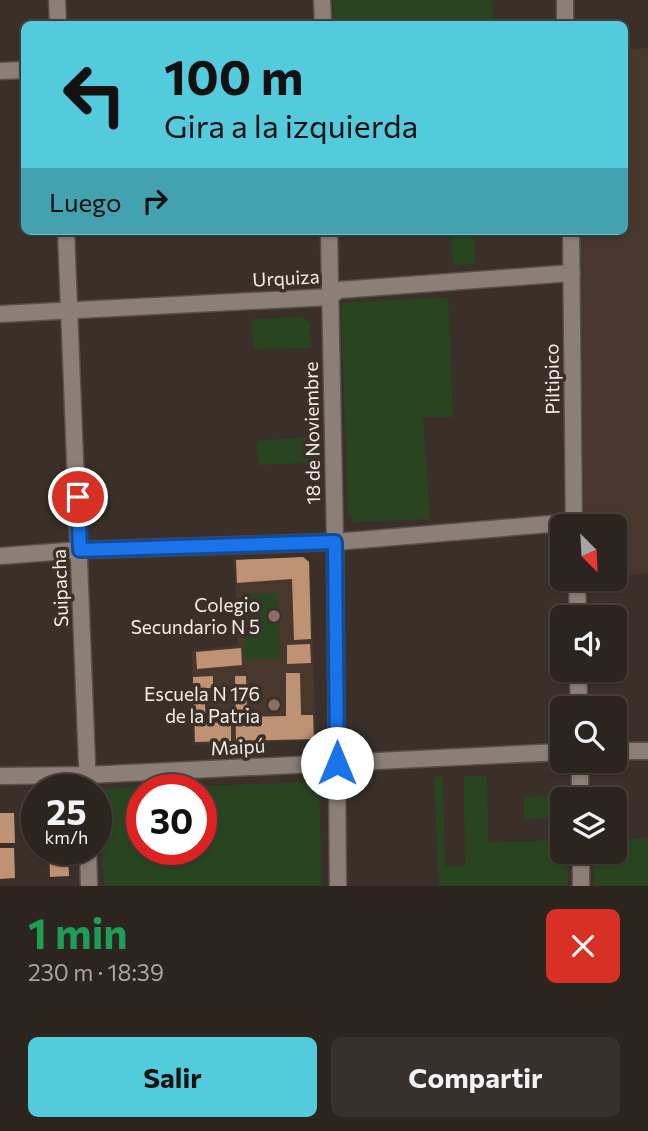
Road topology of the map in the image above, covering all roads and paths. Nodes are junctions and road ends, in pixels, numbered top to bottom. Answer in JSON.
{"nodes":[{"id":1,"x":57,"y":0,"type":"edge"},
{"id":2,"x":322,"y":0,"type":"edge"},
{"id":3,"x":565,"y":0,"type":"edge"},
{"id":4,"x":58,"y":21,"type":"edge"},
{"id":5,"x":324,"y":21,"type":"edge"},
{"id":6,"x":565,"y":21,"type":"edge"},
{"id":7,"x":21,"y":70,"type":"edge"},
{"id":8,"x":0,"y":71,"type":"edge"},
{"id":9,"x":66,"y":235,"type":"edge"},
{"id":10,"x":328,"y":235,"type":"edge"},
{"id":11,"x":570,"y":235,"type":"edge"},
{"id":12,"x":572,"y":273,"type":"junction"},
{"id":13,"x":330,"y":297,"type":"junction"},
{"id":14,"x":70,"y":312,"type":"junction"},
{"id":15,"x":0,"y":314,"type":"edge"},
{"id":16,"x":574,"y":514,"type":"edge"},
{"id":17,"x":550,"y":526,"type":"edge"},
{"id":18,"x":335,"y":542,"type":"junction"},
{"id":19,"x":80,"y":550,"type":"junction"},
{"id":20,"x":0,"y":556,"type":"edge"},
{"id":21,"x":627,"y":751,"type":"edge"},
{"id":22,"x":648,"y":751,"type":"edge"},
{"id":23,"x":550,"y":753,"type":"edge"},
{"id":24,"x":337,"y":763,"type":"junction"},
{"id":25,"x":87,"y":774,"type":"edge"},
{"id":26,"x":0,"y":776,"type":"edge"},
{"id":27,"x":21,"y":777,"type":"edge"},
{"id":28,"x":112,"y":780,"type":"edge"},
{"id":29,"x":580,"y":864,"type":"edge"},
{"id":30,"x":88,"y":865,"type":"edge"},
{"id":31,"x":89,"y":886,"type":"edge"},
{"id":32,"x":338,"y":886,"type":"edge"},
{"id":33,"x":581,"y":886,"type":"edge"}],
"edges":[{"from":1,"to":4,"type":"street"},
{"from":2,"to":5,"type":"street"},
{"from":3,"to":6,"type":"street"},
{"from":7,"to":8,"type":"street"},
{"from":9,"to":14,"type":"street","name":"Suipacha"},
{"from":10,"to":13,"type":"street","name":"18 de Noviembre"},
{"from":11,"to":12,"type":"street","name":"Piltipico"},
{"from":12,"to":13,"type":"street","name":"Urquiza"},
{"from":12,"to":16,"type":"street","name":"Piltipico"},
{"from":13,"to":14,"type":"street","name":"Urquiza"},
{"from":13,"to":18,"type":"street","name":"18 de Noviembre"},
{"from":14,"to":15,"type":"street","name":"Urquiza"},
{"from":14,"to":19,"type":"street","name":"Suipacha"},
{"from":17,"to":18,"type":"street"},
{"from":18,"to":19,"type":"street"},
{"from":18,"to":24,"type":"street","name":"18 de Noviembre"},
{"from":19,"to":20,"type":"street"},
{"from":19,"to":25,"type":"street","name":"Suipacha"},
{"from":21,"to":22,"type":"street"},
{"from":23,"to":24,"type":"street","name":"Maipú"},
{"from":24,"to":28,"type":"street","name":"Maipú"},
{"from":24,"to":32,"type":"street","name":"18 de Noviembre"},
{"from":26,"to":27,"type":"street","name":"Maipú"},
{"from":29,"to":33,"type":"street"},
{"from":30,"to":31,"type":"street"}]}
